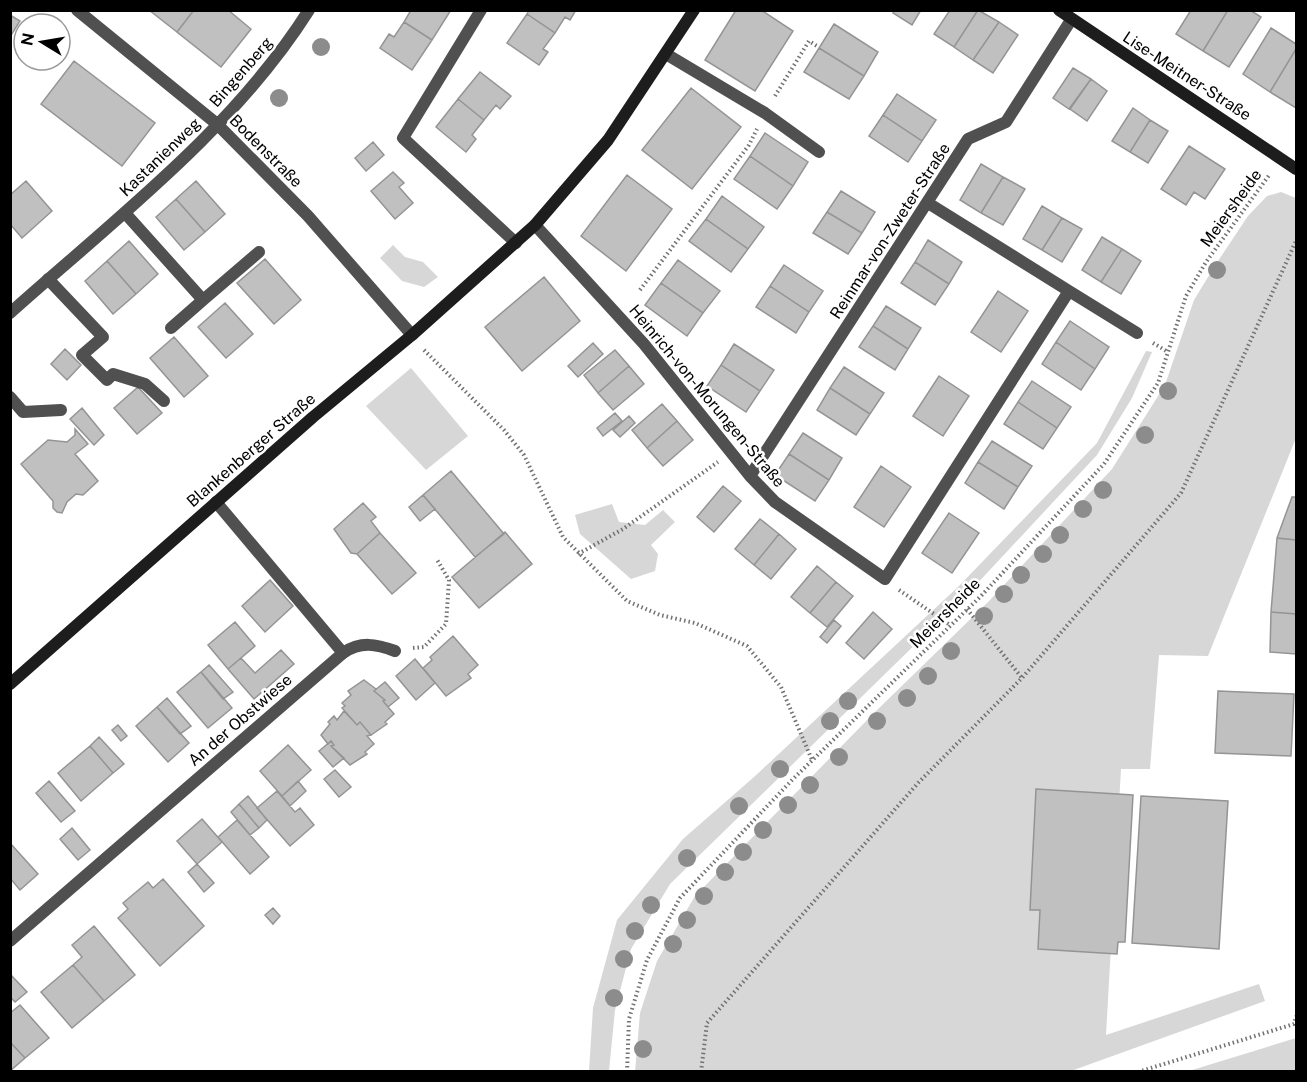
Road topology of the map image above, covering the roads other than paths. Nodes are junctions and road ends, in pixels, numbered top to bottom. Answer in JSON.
{"nodes":[{"id":1,"x":309,"y":10,"type":"edge"},
{"id":2,"x":482,"y":10,"type":"edge"},
{"id":3,"x":694,"y":10,"type":"edge"},
{"id":4,"x":1059,"y":10,"type":"edge"},
{"id":5,"x":80,"y":11,"type":"edge"},
{"id":6,"x":1071,"y":20,"type":"junction"},
{"id":7,"x":666,"y":54,"type":"junction"},
{"id":8,"x":217,"y":124,"type":"junction"},
{"id":9,"x":819,"y":152,"type":"dead end"},
{"id":10,"x":1296,"y":169,"type":"edge"},
{"id":11,"x":928,"y":203,"type":"junction"},
{"id":12,"x":125,"y":213,"type":"junction"},
{"id":13,"x":535,"y":225,"type":"junction"},
{"id":14,"x":516,"y":243,"type":"junction"},
{"id":15,"x":260,"y":252,"type":"dead end"},
{"id":16,"x":48,"y":279,"type":"junction"},
{"id":17,"x":1069,"y":291,"type":"junction"},
{"id":18,"x":203,"y":300,"type":"junction"},
{"id":19,"x":10,"y":313,"type":"edge"},
{"id":20,"x":171,"y":328,"type":"dead end"},
{"id":21,"x":1137,"y":333,"type":"dead end"},
{"id":22,"x":412,"y":335,"type":"junction"},
{"id":23,"x":10,"y":397,"type":"edge"},
{"id":24,"x":164,"y":402,"type":"dead end"},
{"id":25,"x":61,"y":410,"type":"dead end"},
{"id":26,"x":750,"y":477,"type":"junction"},
{"id":27,"x":216,"y":502,"type":"junction"},
{"id":28,"x":395,"y":651,"type":"road end"},
{"id":29,"x":343,"y":652,"type":"junction"},
{"id":30,"x":11,"y":682,"type":"edge"},
{"id":31,"x":10,"y":942,"type":"edge"}],
"edges":[{"from":1,"to":8,"type":"street","name":"Bingenberg"},
{"from":2,"to":14,"type":"street"},
{"from":3,"to":7,"type":"street","name":"Blankenberger Straße"},
{"from":4,"to":6,"type":"street","name":"Lise-Meitner-Straße"},
{"from":5,"to":8,"type":"street","name":"Bodenstraße"},
{"from":6,"to":10,"type":"street","name":"Lise-Meitner-Straße"},
{"from":6,"to":11,"type":"street","name":"Reinmar-von-Zweter-Straße"},
{"from":7,"to":9,"type":"street"},
{"from":7,"to":13,"type":"street","name":"Blankenberger Straße"},
{"from":8,"to":12,"type":"street","name":"Kastanienweg"},
{"from":8,"to":22,"type":"street","name":"Bodenstraße"},
{"from":11,"to":17,"type":"street"},
{"from":11,"to":26,"type":"street","name":"Reinmar-von-Zweter-Straße"},
{"from":12,"to":16,"type":"street","name":"Kastanienweg"},
{"from":12,"to":18,"type":"street","name":"Kastanienweg"},
{"from":13,"to":14,"type":"street","name":"Blankenberger Straße"},
{"from":13,"to":26,"type":"street","name":"Heinrich-von-Morungen-Straße"},
{"from":14,"to":22,"type":"street","name":"Blankenberger Straße"},
{"from":15,"to":18,"type":"street"},
{"from":16,"to":19,"type":"street","name":"Kastanienweg"},
{"from":16,"to":24,"type":"street"},
{"from":17,"to":21,"type":"street"},
{"from":17,"to":26,"type":"street","name":"Heinrich-von-Morungen-Straße"},
{"from":18,"to":20,"type":"street"},
{"from":22,"to":27,"type":"street","name":"Blankenberger Straße"},
{"from":23,"to":25,"type":"street"},
{"from":27,"to":29,"type":"street"},
{"from":27,"to":30,"type":"street","name":"Blankenberger Straße"},
{"from":28,"to":29,"type":"street"},
{"from":29,"to":31,"type":"street","name":"An der Obstwiese"}]}
